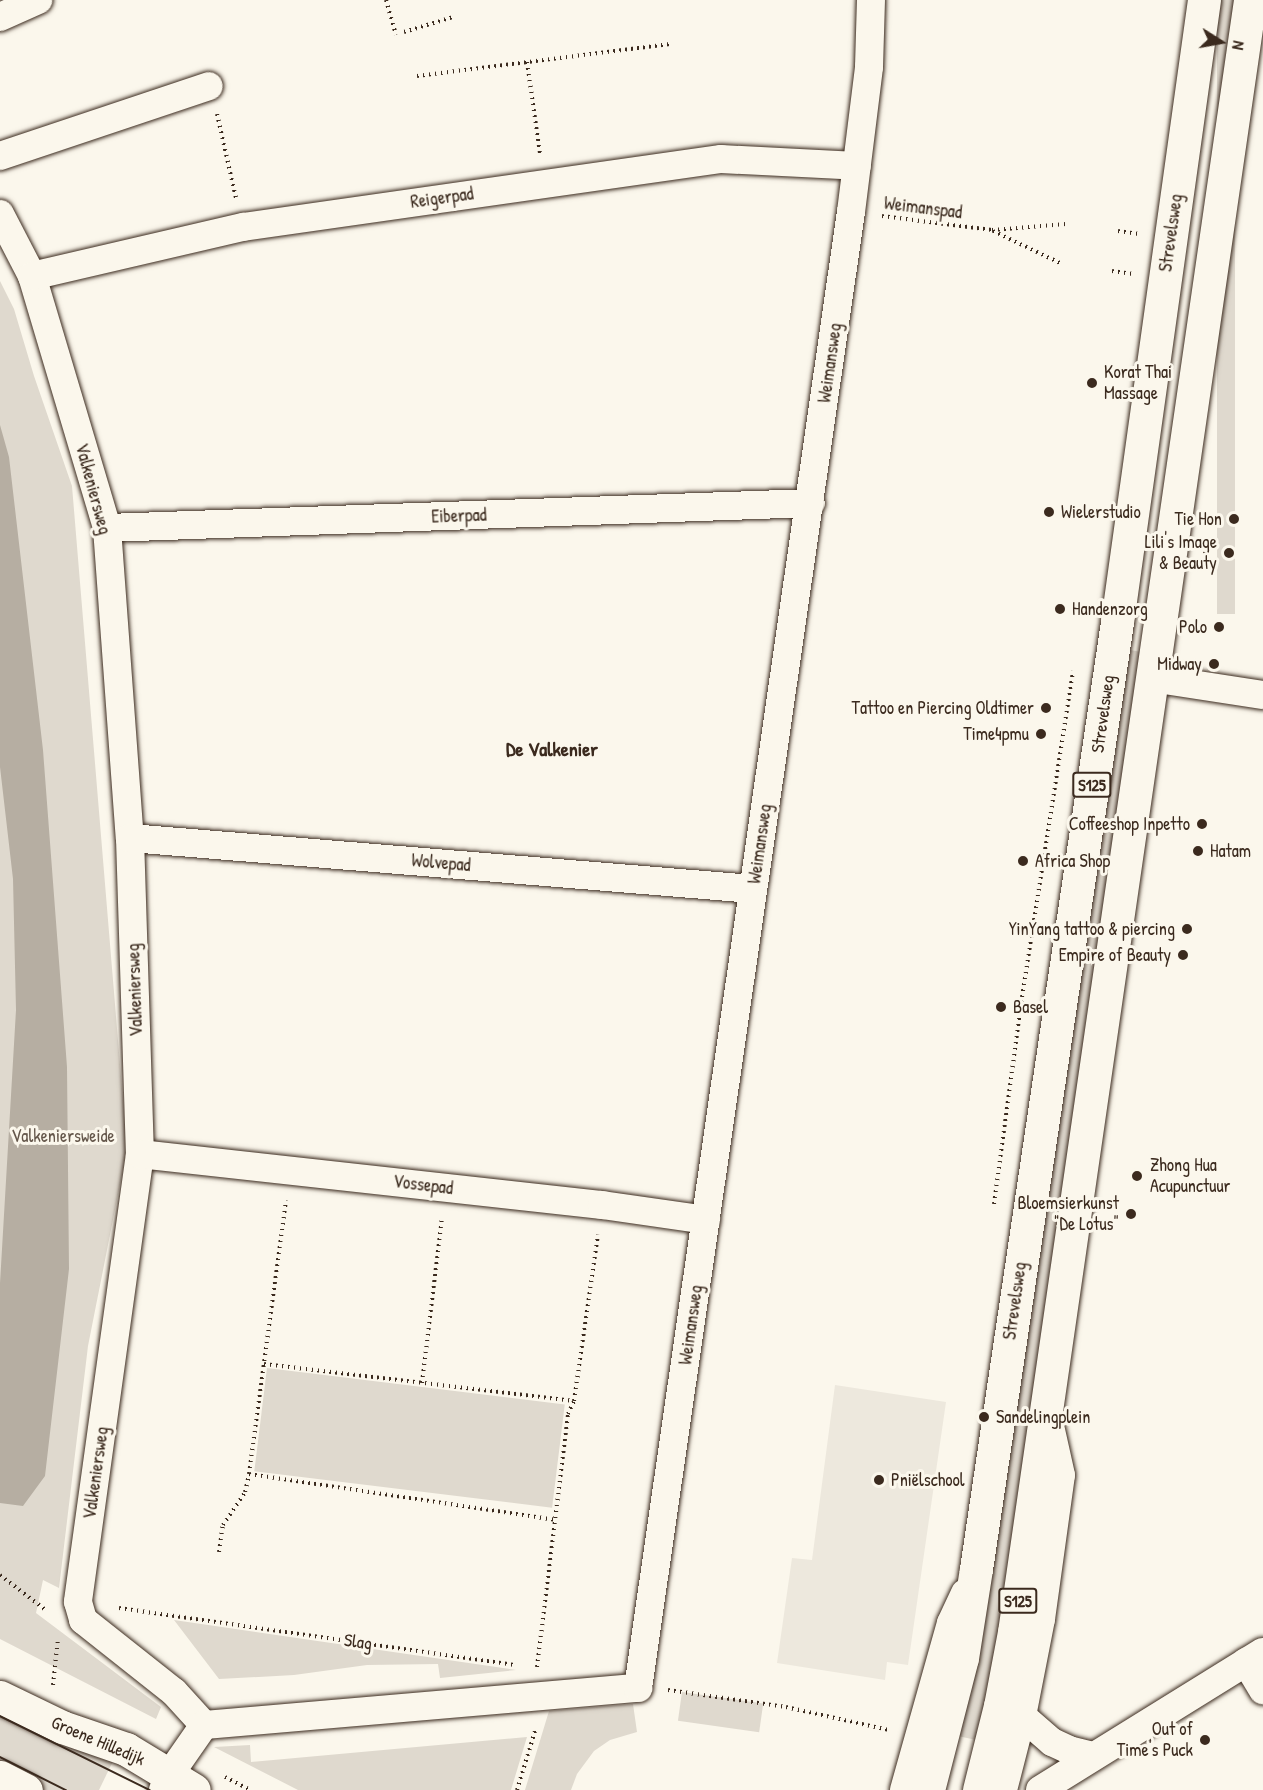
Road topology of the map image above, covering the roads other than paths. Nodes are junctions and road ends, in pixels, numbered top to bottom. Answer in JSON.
{"nodes":[{"id":1,"x":38,"y":0,"type":"edge"},
{"id":2,"x":871,"y":0,"type":"edge"},
{"id":3,"x":1204,"y":0,"type":"edge"},
{"id":4,"x":1250,"y":0,"type":"edge"},
{"id":5,"x":0,"y":18,"type":"edge"},
{"id":6,"x":212,"y":96,"type":"road end"},
{"id":7,"x":0,"y":156,"type":"edge"},
{"id":8,"x":857,"y":166,"type":"junction"},
{"id":9,"x":0,"y":214,"type":"edge"},
{"id":10,"x":32,"y":276,"type":"junction"},
{"id":11,"x":811,"y":503,"type":"junction"},
{"id":12,"x":107,"y":528,"type":"junction"},
{"id":13,"x":1152,"y":678,"type":"junction"},
{"id":14,"x":1263,"y":695,"type":"edge"},
{"id":15,"x":130,"y":838,"type":"junction"},
{"id":16,"x":753,"y":889,"type":"junction"},
{"id":17,"x":140,"y":1154,"type":"junction"},
{"id":18,"x":706,"y":1220,"type":"junction"},
{"id":19,"x":1046,"y":1409,"type":"junction"},
{"id":20,"x":976,"y":1569,"type":"junction"},
{"id":21,"x":1255,"y":1657,"type":"edge"},
{"id":22,"x":1263,"y":1690,"type":"edge"},
{"id":23,"x":0,"y":1697,"type":"edge"},
{"id":24,"x":1022,"y":1716,"type":"junction"},
{"id":25,"x":204,"y":1725,"type":"junction"},
{"id":26,"x":1093,"y":1756,"type":"junction"},
{"id":27,"x":0,"y":1777,"type":"edge"},
{"id":28,"x":176,"y":1785,"type":"edge"},
{"id":29,"x":26,"y":1790,"type":"edge"},
{"id":30,"x":904,"y":1790,"type":"edge"},
{"id":31,"x":928,"y":1790,"type":"edge"},
{"id":32,"x":979,"y":1790,"type":"edge"},
{"id":33,"x":1003,"y":1790,"type":"edge"},
{"id":34,"x":1040,"y":1790,"type":"edge"}],
"edges":[{"from":1,"to":5,"type":"street"},
{"from":2,"to":8,"type":"street","name":"Weimansweg"},
{"from":3,"to":20,"type":"main road","name":"Strevelsweg","number":"S125"},
{"from":4,"to":13,"type":"main road","number":"S125"},
{"from":6,"to":7,"type":"street"},
{"from":8,"to":10,"type":"street","name":"Reigerpad"},
{"from":8,"to":11,"type":"street","name":"Weimansweg"},
{"from":9,"to":10,"type":"street","name":"Valkeniersweg"},
{"from":10,"to":12,"type":"street","name":"Valkeniersweg"},
{"from":11,"to":12,"type":"street","name":"Eiberpad"},
{"from":11,"to":16,"type":"street","name":"Weimansweg"},
{"from":12,"to":15,"type":"street","name":"Valkeniersweg"},
{"from":13,"to":14,"type":"street"},
{"from":13,"to":19,"type":"main road","number":"S125"},
{"from":15,"to":16,"type":"street","name":"Wolvepad"},
{"from":15,"to":17,"type":"street","name":"Valkeniersweg"},
{"from":16,"to":18,"type":"street","name":"Weimansweg"},
{"from":17,"to":18,"type":"street","name":"Vossepad"},
{"from":17,"to":25,"type":"street","name":"Valkeniersweg"},
{"from":18,"to":25,"type":"street","name":"Weimansweg"},
{"from":19,"to":24,"type":"street"},
{"from":19,"to":32,"type":"main road","number":"S125"},
{"from":20,"to":30,"type":"street","name":"Strevelsweg"},
{"from":20,"to":31,"type":"main road","name":"Strevelsweg","number":"S125"},
{"from":21,"to":22,"type":"street"},
{"from":21,"to":26,"type":"street"},
{"from":23,"to":28,"type":"main road","name":"Groene Hilledijk"},
{"from":24,"to":26,"type":"street"},
{"from":24,"to":33,"type":"street"},
{"from":25,"to":28,"type":"street"},
{"from":26,"to":34,"type":"street"},
{"from":27,"to":29,"type":"main road"}]}
